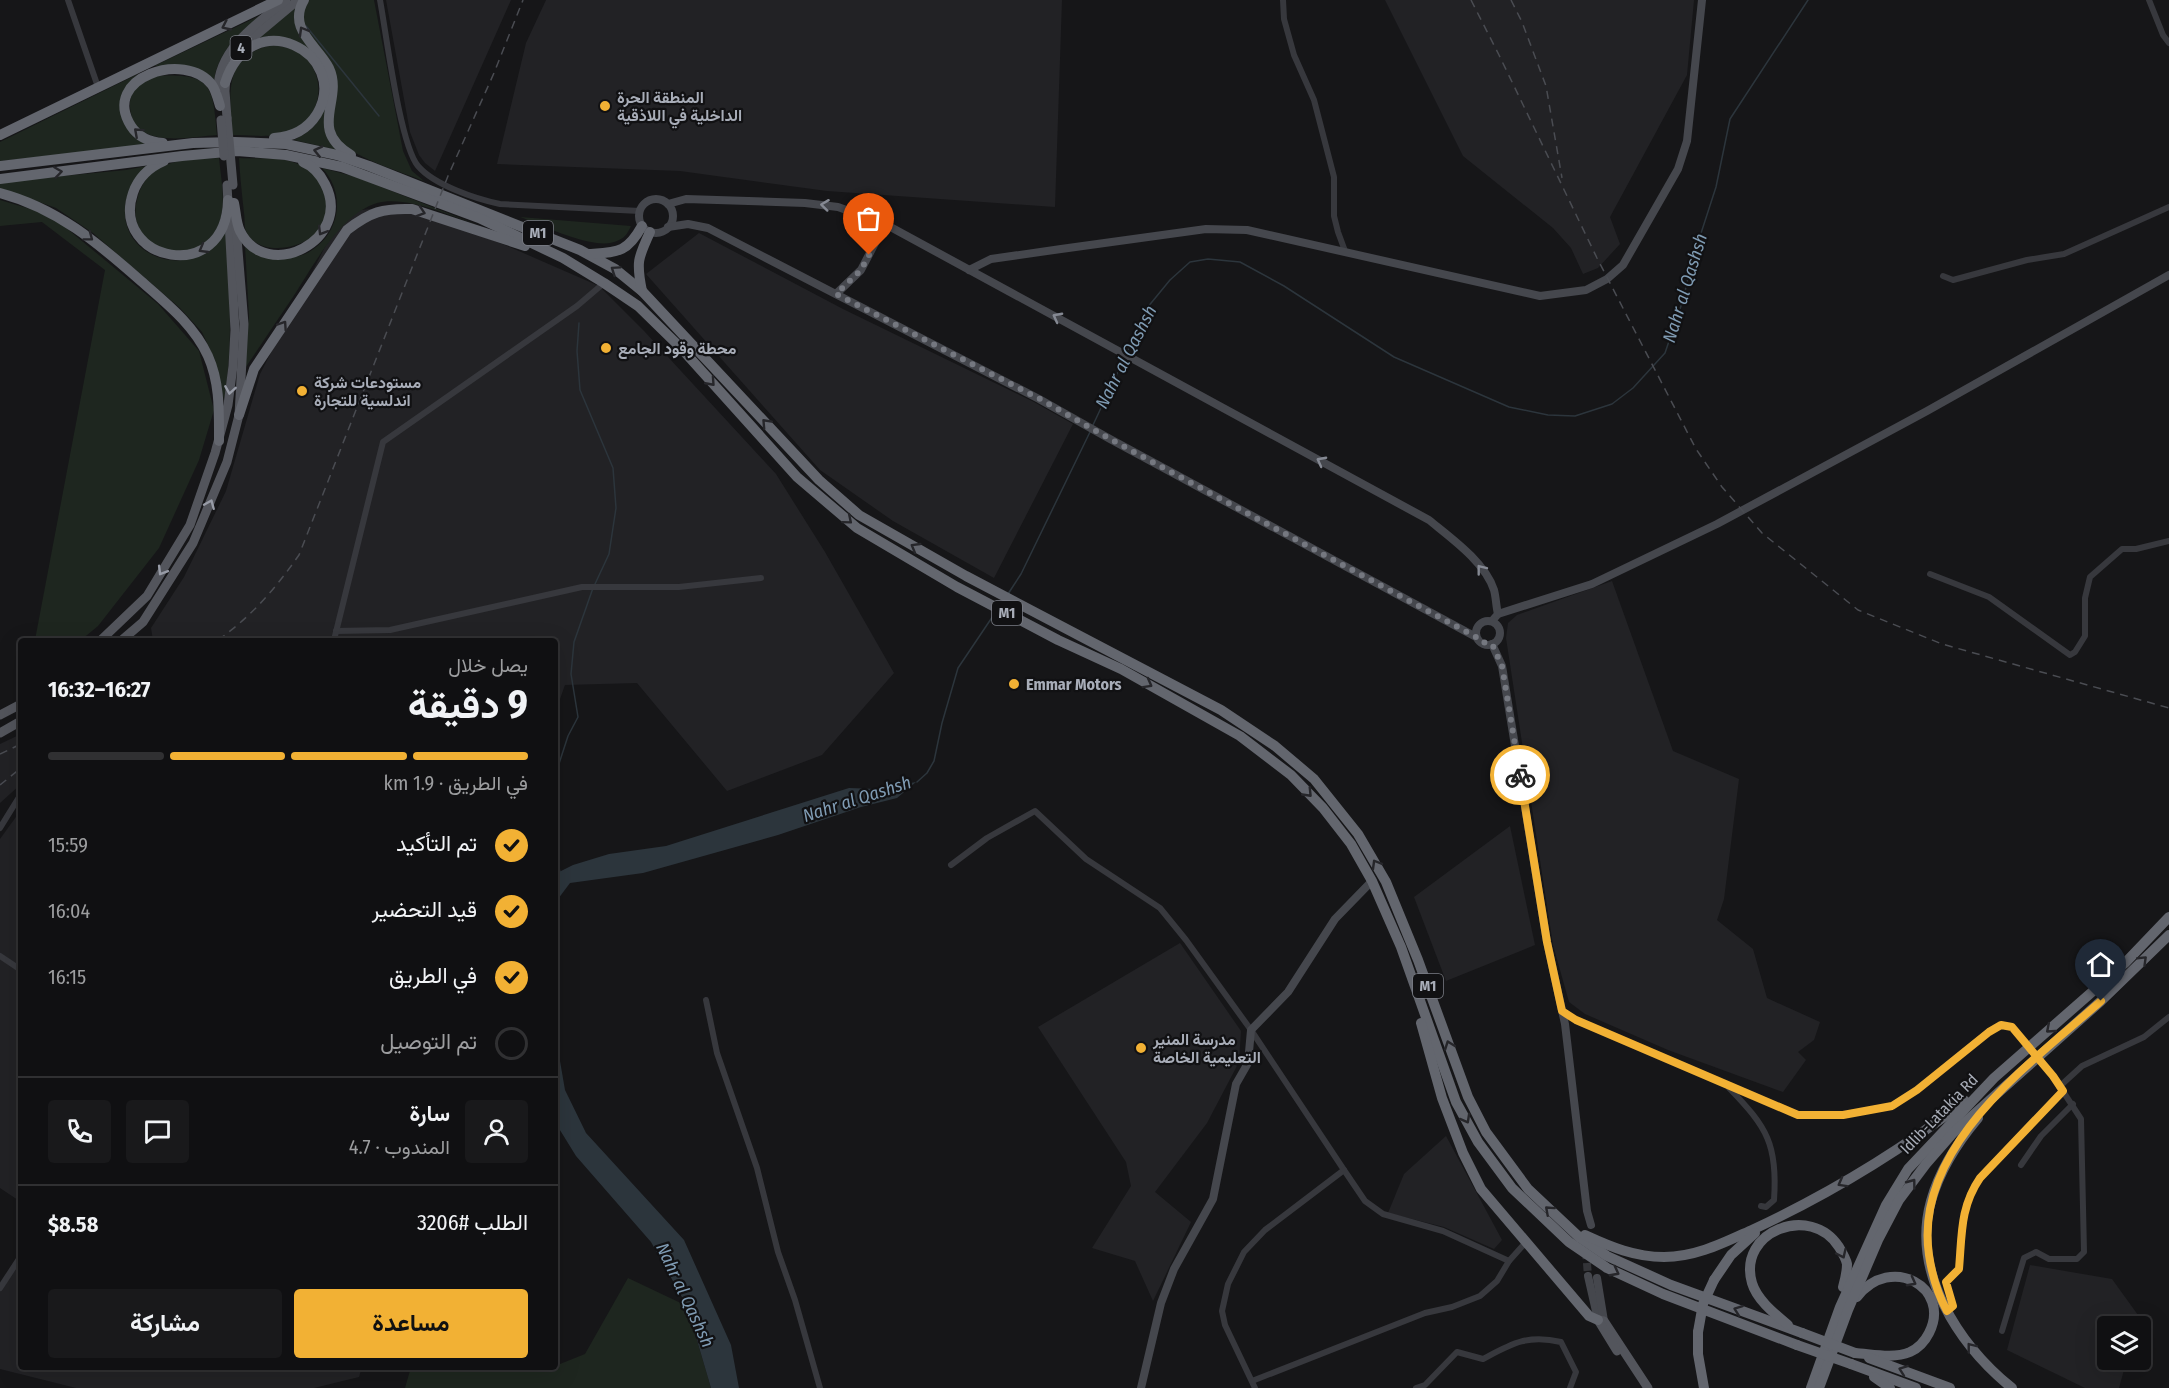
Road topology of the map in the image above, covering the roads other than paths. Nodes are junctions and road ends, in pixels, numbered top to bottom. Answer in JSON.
{"nodes":[{"id":1,"x":68,"y":0,"type":"edge"},
{"id":2,"x":278,"y":0,"type":"edge"},
{"id":3,"x":286,"y":0,"type":"edge"},
{"id":4,"x":298,"y":0,"type":"edge"},
{"id":5,"x":304,"y":0,"type":"edge"},
{"id":6,"x":1283,"y":0,"type":"edge"},
{"id":7,"x":1702,"y":0,"type":"edge"},
{"id":8,"x":2149,"y":0,"type":"edge"},
{"id":9,"x":380,"y":2,"type":"edge"},
{"id":10,"x":2166,"y":34,"type":"edge"},
{"id":11,"x":2169,"y":43,"type":"edge"},
{"id":12,"x":225,"y":83,"type":"junction"},
{"id":13,"x":98,"y":87,"type":"junction"},
{"id":14,"x":220,"y":106,"type":"junction"},
{"id":15,"x":224,"y":119,"type":"junction"},
{"id":16,"x":0,"y":135,"type":"edge"},
{"id":17,"x":235,"y":142,"type":"junction"},
{"id":18,"x":193,"y":143,"type":"junction"},
{"id":19,"x":286,"y":155,"type":"junction"},
{"id":20,"x":182,"y":156,"type":"junction"},
{"id":21,"x":0,"y":166,"type":"edge"},
{"id":22,"x":369,"y":166,"type":"junction"},
{"id":23,"x":0,"y":179,"type":"edge"},
{"id":24,"x":0,"y":193,"type":"edge"},
{"id":25,"x":231,"y":202,"type":"junction"},
{"id":26,"x":668,"y":204,"type":"junction"},
{"id":27,"x":2169,"y":207,"type":"edge"},
{"id":28,"x":640,"y":211,"type":"junction"},
{"id":29,"x":885,"y":224,"type":"junction"},
{"id":30,"x":669,"y":227,"type":"junction"},
{"id":31,"x":646,"y":229,"type":"junction"},
{"id":32,"x":546,"y":251,"type":"junction"},
{"id":33,"x":1345,"y":251,"type":"junction"},
{"id":34,"x":588,"y":254,"type":"junction"},
{"id":35,"x":969,"y":270,"type":"junction"},
{"id":36,"x":2169,"y":275,"type":"edge"},
{"id":37,"x":1944,"y":276,"type":"dead end"},
{"id":38,"x":604,"y":283,"type":"junction"},
{"id":39,"x":642,"y":291,"type":"junction"},
{"id":40,"x":836,"y":294,"type":"junction"},
{"id":41,"x":239,"y":415,"type":"junction"},
{"id":42,"x":219,"y":441,"type":"junction"},
{"id":43,"x":2169,"y":541,"type":"edge"},
{"id":44,"x":1930,"y":574,"type":"dead end"},
{"id":45,"x":761,"y":578,"type":"dead end"},
{"id":46,"x":1498,"y":614,"type":"junction"},
{"id":47,"x":1492,"y":621,"type":"junction"},
{"id":48,"x":336,"y":631,"type":"junction"},
{"id":49,"x":1476,"y":637,"type":"junction"},
{"id":50,"x":103,"y":638,"type":"edge"},
{"id":51,"x":124,"y":638,"type":"edge"},
{"id":52,"x":334,"y":638,"type":"edge"},
{"id":53,"x":1492,"y":644,"type":"junction"},
{"id":54,"x":18,"y":706,"type":"edge"},
{"id":55,"x":0,"y":715,"type":"edge"},
{"id":56,"x":18,"y":723,"type":"edge"},
{"id":57,"x":0,"y":733,"type":"edge"},
{"id":58,"x":18,"y":799,"type":"edge"},
{"id":59,"x":0,"y":828,"type":"edge"},
{"id":60,"x":951,"y":865,"type":"dead end"},
{"id":61,"x":1372,"y":881,"type":"junction"},
{"id":62,"x":2169,"y":917,"type":"edge"},
{"id":63,"x":2169,"y":935,"type":"edge"},
{"id":64,"x":1401,"y":947,"type":"junction"},
{"id":65,"x":0,"y":956,"type":"edge"},
{"id":66,"x":18,"y":968,"type":"edge"},
{"id":67,"x":706,"y":1000,"type":"dead end"},
{"id":68,"x":1562,"y":1011,"type":"junction"},
{"id":69,"x":2169,"y":1017,"type":"edge"},
{"id":70,"x":1251,"y":1030,"type":"junction"},
{"id":71,"x":1994,"y":1078,"type":"junction"},
{"id":72,"x":1725,"y":1084,"type":"junction"},
{"id":73,"x":2004,"y":1086,"type":"junction"},
{"id":74,"x":2061,"y":1089,"type":"junction"},
{"id":75,"x":2073,"y":1104,"type":"junction"},
{"id":76,"x":2021,"y":1165,"type":"dead end"},
{"id":77,"x":1344,"y":1170,"type":"junction"},
{"id":78,"x":1761,"y":1206,"type":"dead end"},
{"id":79,"x":1789,"y":1213,"type":"junction"},
{"id":80,"x":1588,"y":1224,"type":"dead end"},
{"id":81,"x":1569,"y":1227,"type":"junction"},
{"id":82,"x":1526,"y":1242,"type":"junction"},
{"id":83,"x":18,"y":1261,"type":"edge"},
{"id":84,"x":1509,"y":1261,"type":"junction"},
{"id":85,"x":1593,"y":1277,"type":"tunnel mouth"},
{"id":86,"x":0,"y":1288,"type":"edge"},
{"id":87,"x":1844,"y":1308,"type":"junction"},
{"id":88,"x":1947,"y":1311,"type":"junction"},
{"id":89,"x":1601,"y":1320,"type":"junction"},
{"id":90,"x":1797,"y":1331,"type":"junction"},
{"id":91,"x":2002,"y":1331,"type":"dead end"},
{"id":92,"x":1855,"y":1353,"type":"junction"},
{"id":93,"x":1851,"y":1364,"type":"junction"},
{"id":94,"x":1252,"y":1381,"type":"junction"},
{"id":95,"x":820,"y":1388,"type":"edge"},
{"id":96,"x":1141,"y":1388,"type":"edge"},
{"id":97,"x":1255,"y":1388,"type":"edge"},
{"id":98,"x":1416,"y":1388,"type":"edge"},
{"id":99,"x":1570,"y":1388,"type":"edge"},
{"id":100,"x":1647,"y":1388,"type":"edge"},
{"id":101,"x":1704,"y":1388,"type":"edge"},
{"id":102,"x":1811,"y":1388,"type":"edge"},
{"id":103,"x":1820,"y":1388,"type":"edge"},
{"id":104,"x":1890,"y":1388,"type":"edge"},
{"id":105,"x":1916,"y":1388,"type":"edge"},
{"id":106,"x":1950,"y":1388,"type":"edge"},
{"id":107,"x":2012,"y":1388,"type":"edge"}],
"edges":[{"from":1,"to":13,"type":"street"},
{"from":2,"to":13,"type":"highway","one_way":true},
{"from":3,"to":14,"type":"main road","number":"4"},
{"from":4,"to":12,"type":"main road","number":"4"},
{"from":22,"to":5,"type":"highway","one_way":true},
{"from":6,"to":33,"type":"street"},
{"from":7,"to":33,"type":"street"},
{"from":8,"to":10,"type":"street"},
{"from":9,"to":28,"type":"street"},
{"from":10,"to":11,"type":"street"},
{"from":12,"to":15,"type":"main road","number":"4"},
{"from":12,"to":17,"type":"highway"},
{"from":13,"to":16,"type":"highway"},
{"from":14,"to":15,"type":"main road","number":"4"},
{"from":18,"to":14,"type":"highway","one_way":true},
{"from":15,"to":25,"type":"main road","bridge":true},
{"from":17,"to":18,"type":"highway","number":"M1"},
{"from":22,"to":17,"type":"highway","number":"M1","one_way":true},
{"from":18,"to":21,"type":"highway","number":"M1"},
{"from":19,"to":20,"type":"highway","number":"M1"},
{"from":19,"to":25,"type":"highway","one_way":true},
{"from":19,"to":32,"type":"highway","number":"M1"},
{"from":23,"to":20,"type":"highway","number":"M1","one_way":true},
{"from":25,"to":20,"type":"highway","one_way":true},
{"from":22,"to":34,"type":"highway","number":"M1"},
{"from":24,"to":42,"type":"highway","one_way":true},
{"from":25,"to":41,"type":"main road"},
{"from":25,"to":42,"type":"main road","one_way":true},
{"from":26,"to":28,"type":"street"},
{"from":29,"to":26,"type":"street","one_way":true},
{"from":26,"to":30,"type":"street"},
{"from":27,"to":37,"type":"street"},
{"from":28,"to":31,"type":"street"},
{"from":29,"to":35,"type":"street"},
{"from":29,"to":40,"type":"street"},
{"from":30,"to":31,"type":"street"},
{"from":30,"to":40,"type":"street"},
{"from":31,"to":34,"type":"highway"},
{"from":31,"to":39,"type":"highway"},
{"from":32,"to":38,"type":"highway","number":"M1"},
{"from":41,"to":32,"type":"highway","one_way":true},
{"from":33,"to":35,"type":"street"},
{"from":39,"to":34,"type":"highway","number":"M1","one_way":true},
{"from":46,"to":35,"type":"street","one_way":true},
{"from":36,"to":46,"type":"street"},
{"from":38,"to":48,"type":"street"},
{"from":38,"to":61,"type":"highway","number":"M1","one_way":true},
{"from":81,"to":39,"type":"highway","number":"M1","one_way":true},
{"from":40,"to":49,"type":"street"},
{"from":51,"to":41,"type":"main road","one_way":true},
{"from":42,"to":50,"type":"main road","one_way":true},
{"from":43,"to":44,"type":"street"},
{"from":45,"to":48,"type":"street"},
{"from":46,"to":47,"type":"street"},
{"from":47,"to":49,"type":"street"},
{"from":47,"to":53,"type":"street"},
{"from":48,"to":52,"type":"street"},
{"from":49,"to":53,"type":"street"},
{"from":53,"to":68,"type":"street"},
{"from":54,"to":55,"type":"main road"},
{"from":56,"to":57,"type":"main road"},
{"from":58,"to":59,"type":"street"},
{"from":60,"to":70,"type":"street"},
{"from":61,"to":64,"type":"highway","number":"M1"},
{"from":61,"to":70,"type":"street"},
{"from":62,"to":71,"type":"highway","name":"Idlib-Latakia Rd","one_way":true},
{"from":73,"to":63,"type":"highway","name":"Idlib-Latakia Rd","one_way":true},
{"from":64,"to":82,"type":"highway"},
{"from":64,"to":93,"type":"highway","number":"M1","one_way":true,"bridge":true},
{"from":65,"to":66,"type":"street"},
{"from":67,"to":95,"type":"street"},
{"from":68,"to":72,"type":"street"},
{"from":68,"to":80,"type":"street"},
{"from":69,"to":74,"type":"street"},
{"from":70,"to":77,"type":"street"},
{"from":70,"to":96,"type":"street"},
{"from":71,"to":79,"type":"highway","one_way":true},
{"from":71,"to":87,"type":"highway","name":"Idlib-Latakia Rd"},
{"from":72,"to":74,"type":"street","bridge":true},
{"from":72,"to":78,"type":"street"},
{"from":87,"to":73,"type":"highway","name":"Idlib-Latakia Rd","one_way":true},
{"from":73,"to":88,"type":"highway"},
{"from":74,"to":75,"type":"street"},
{"from":74,"to":88,"type":"street"},
{"from":75,"to":76,"type":"street"},
{"from":75,"to":91,"type":"street"},
{"from":77,"to":84,"type":"street"},
{"from":77,"to":94,"type":"street"},
{"from":79,"to":81,"type":"highway"},
{"from":79,"to":101,"type":"highway","bridge":true},
{"from":90,"to":81,"type":"highway","number":"M1","one_way":true},
{"from":82,"to":84,"type":"street"},
{"from":82,"to":89,"type":"highway"},
{"from":83,"to":86,"type":"street"},
{"from":84,"to":94,"type":"street"},
{"from":85,"to":89,"type":"street"},
{"from":90,"to":87,"type":"highway","one_way":true},
{"from":87,"to":92,"type":"highway","one_way":true},
{"from":87,"to":102,"type":"highway","name":"Idlib-Latakia Rd"},
{"from":87,"to":103,"type":"highway","name":"Idlib-Latakia Rd"},
{"from":107,"to":88,"type":"highway","one_way":true},
{"from":89,"to":100,"type":"main road"},
{"from":90,"to":92,"type":"highway","number":"M1","bridge":true},
{"from":106,"to":92,"type":"highway","number":"M1","one_way":true},
{"from":93,"to":104,"type":"highway"},
{"from":93,"to":105,"type":"highway","number":"M1"},
{"from":94,"to":97,"type":"street"},
{"from":98,"to":99,"type":"street"}]}
